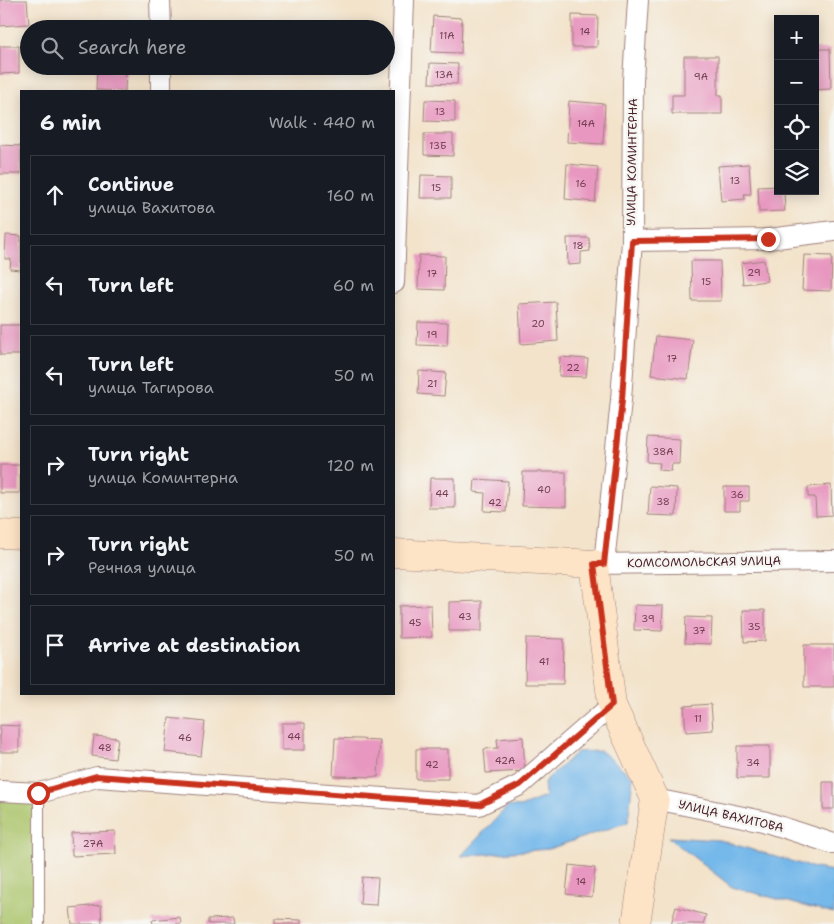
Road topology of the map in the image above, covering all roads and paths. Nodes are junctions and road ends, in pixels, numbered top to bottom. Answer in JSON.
{"nodes":[{"id":1,"x":160,"y":0,"type":"edge"},
{"id":2,"x":404,"y":0,"type":"edge"},
{"id":3,"x":638,"y":0,"type":"edge"},
{"id":4,"x":161,"y":20,"type":"edge"},
{"id":5,"x":161,"y":75,"type":"edge"},
{"id":6,"x":161,"y":90,"type":"edge"},
{"id":7,"x":834,"y":231,"type":"edge"},
{"id":8,"x":632,"y":241,"type":"junction"},
{"id":9,"x":395,"y":255,"type":"edge"},
{"id":10,"x":0,"y":534,"type":"edge"},
{"id":11,"x":20,"y":535,"type":"edge"},
{"id":12,"x":395,"y":553,"type":"edge"},
{"id":13,"x":834,"y":561,"type":"edge"},
{"id":14,"x":599,"y":564,"type":"junction"},
{"id":15,"x":612,"y":705,"type":"junction"},
{"id":16,"x":0,"y":791,"type":"edge"},
{"id":17,"x":38,"y":793,"type":"junction"},
{"id":18,"x":655,"y":799,"type":"junction"},
{"id":19,"x":834,"y":844,"type":"edge"},
{"id":20,"x":39,"y":924,"type":"edge"},
{"id":21,"x":636,"y":924,"type":"edge"}],
"edges":[{"from":1,"to":4,"type":"street"},
{"from":2,"to":9,"type":"street"},
{"from":3,"to":8,"type":"street","name":"УЛИЦА КОМИНТЕРНА"},
{"from":5,"to":6,"type":"street"},
{"from":7,"to":8,"type":"street"},
{"from":8,"to":14,"type":"street","name":"УЛИЦА КОМИНТЕРНА"},
{"from":10,"to":11,"type":"street"},
{"from":12,"to":14,"type":"street","name":"КОМСОМОЛЬСКАЯ УЛИЦА"},
{"from":13,"to":14,"type":"street","name":"КОМСОМОЛЬСКАЯ УЛИЦА"},
{"from":14,"to":15,"type":"street"},
{"from":15,"to":17,"type":"street"},
{"from":15,"to":18,"type":"street"},
{"from":16,"to":17,"type":"street"},
{"from":17,"to":20,"type":"lane"},
{"from":18,"to":19,"type":"street","name":"УЛИЦА ВАХИТОВА"},
{"from":18,"to":21,"type":"street"}]}
